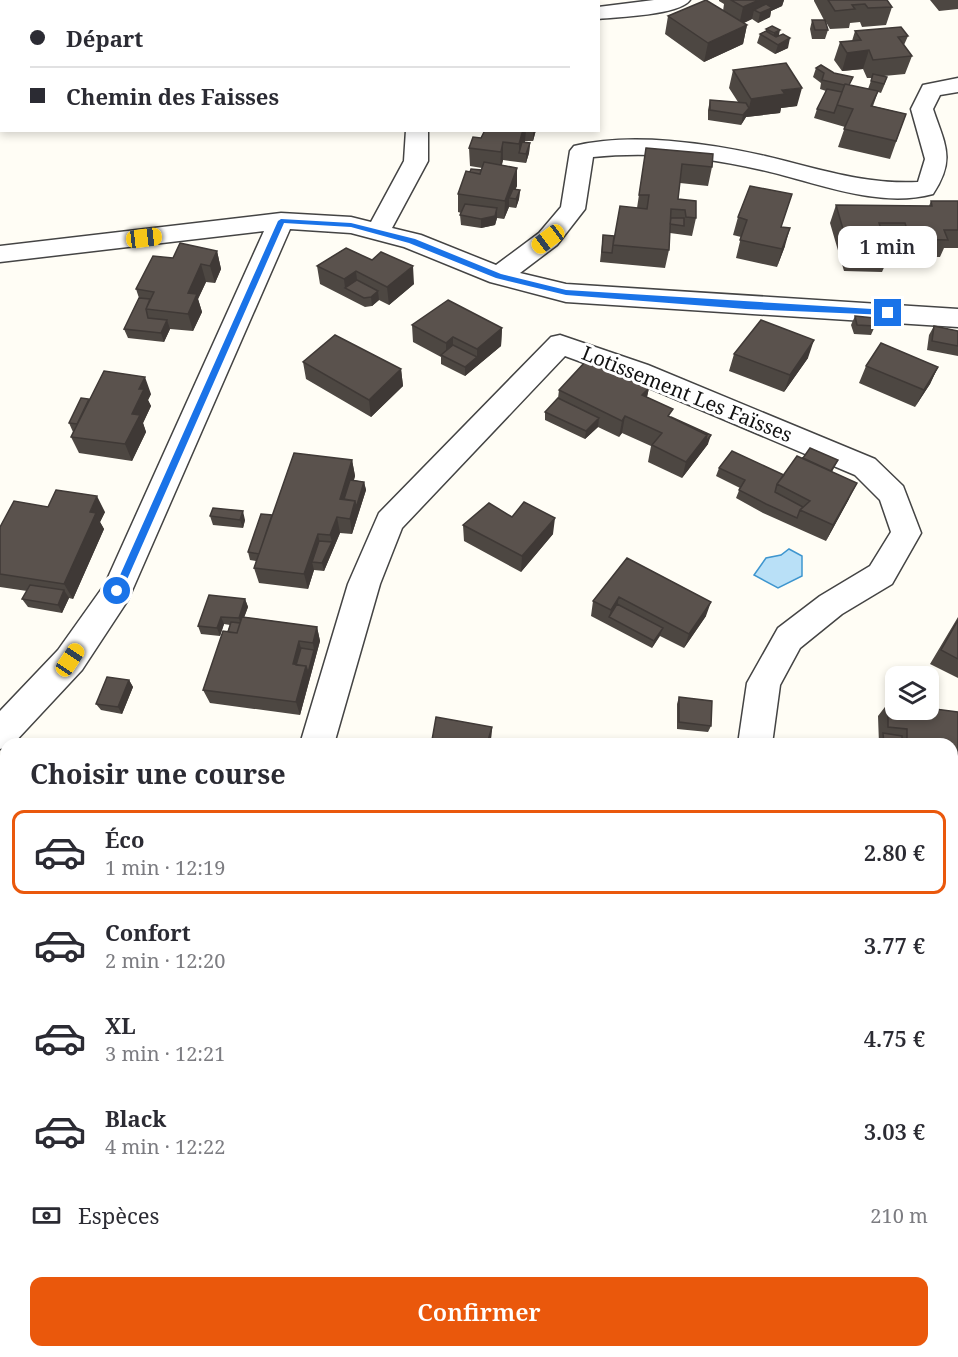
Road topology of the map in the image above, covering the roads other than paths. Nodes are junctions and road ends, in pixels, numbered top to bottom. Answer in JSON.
{"nodes":[{"id":1,"x":680,"y":0,"type":"edge"},
{"id":2,"x":600,"y":13,"type":"edge"},
{"id":3,"x":958,"y":85,"type":"edge"},
{"id":4,"x":417,"y":132,"type":"edge"},
{"id":5,"x":570,"y":132,"type":"edge"},
{"id":6,"x":582,"y":151,"type":"junction"},
{"id":7,"x":281,"y":221,"type":"junction"},
{"id":8,"x":376,"y":232,"type":"junction"},
{"id":9,"x":0,"y":254,"type":"edge"},
{"id":10,"x":499,"y":276,"type":"junction"},
{"id":11,"x":958,"y":318,"type":"edge"},
{"id":12,"x":0,"y":734,"type":"edge"},
{"id":13,"x":319,"y":738,"type":"edge"},
{"id":14,"x":756,"y":738,"type":"edge"}],
"edges":[{"from":1,"to":2,"type":"street"},
{"from":3,"to":6,"type":"street"},
{"from":4,"to":8,"type":"street"},
{"from":5,"to":6,"type":"street"},
{"from":6,"to":10,"type":"street"},
{"from":7,"to":8,"type":"street"},
{"from":7,"to":9,"type":"street"},
{"from":7,"to":12,"type":"street"},
{"from":8,"to":10,"type":"street"},
{"from":10,"to":11,"type":"street"},
{"from":13,"to":14,"type":"street","name":"Lotissement Les Faïsses"}]}
